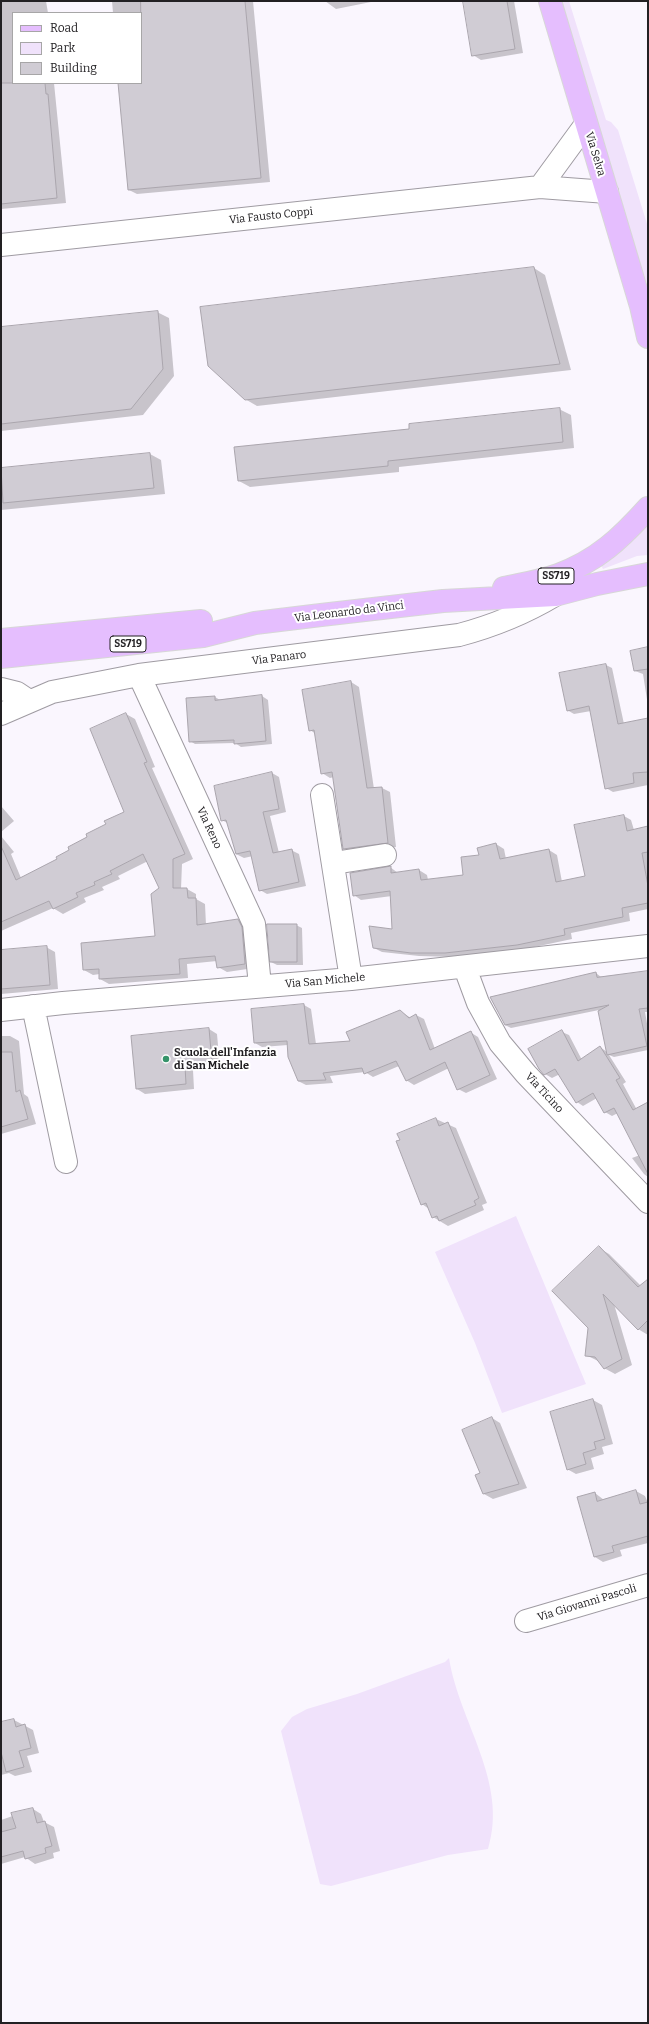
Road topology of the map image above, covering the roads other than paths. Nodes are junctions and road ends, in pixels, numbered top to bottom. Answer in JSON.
{"nodes":[{"id":1,"x":550,"y":1,"type":"edge"},
{"id":2,"x":586,"y":124,"type":"junction"},
{"id":3,"x":540,"y":187,"type":"junction"},
{"id":4,"x":607,"y":192,"type":"junction"},
{"id":5,"x":1,"y":245,"type":"edge"},
{"id":6,"x":645,"y":311,"type":"edge"},
{"id":7,"x":648,"y":337,"type":"edge"},
{"id":8,"x":648,"y":508,"type":"edge"},
{"id":9,"x":648,"y":574,"type":"edge"},
{"id":10,"x":555,"y":595,"type":"junction"},
{"id":11,"x":443,"y":601,"type":"junction"},
{"id":12,"x":255,"y":623,"type":"junction"},
{"id":13,"x":1,"y":640,"type":"edge"},
{"id":14,"x":1,"y":657,"type":"edge"},
{"id":15,"x":139,"y":675,"type":"junction"},
{"id":16,"x":1,"y":689,"type":"edge"},
{"id":17,"x":29,"y":701,"type":"junction"},
{"id":18,"x":1,"y":714,"type":"edge"},
{"id":19,"x":322,"y":795,"type":"dead end"},
{"id":20,"x":385,"y":855,"type":"dead end"},
{"id":21,"x":334,"y":863,"type":"junction"},
{"id":22,"x":648,"y":946,"type":"edge"},
{"id":23,"x":468,"y":967,"type":"junction"},
{"id":24,"x":351,"y":979,"type":"junction"},
{"id":25,"x":260,"y":986,"type":"junction"},
{"id":26,"x":33,"y":1006,"type":"junction"},
{"id":27,"x":1,"y":1010,"type":"edge"},
{"id":28,"x":66,"y":1162,"type":"dead end"},
{"id":29,"x":646,"y":1198,"type":"edge"},
{"id":30,"x":648,"y":1585,"type":"edge"},
{"id":31,"x":526,"y":1621,"type":"dead end"}],
"edges":[{"from":1,"to":2,"type":"main road","name":"Via Selva"},
{"from":2,"to":3,"type":"street"},
{"from":2,"to":4,"type":"main road","name":"Via Selva"},
{"from":3,"to":4,"type":"street","name":"Via Fausto Coppi"},
{"from":3,"to":5,"type":"street","name":"Via Fausto Coppi"},
{"from":4,"to":6,"type":"main road","name":"Via Selva"},
{"from":6,"to":7,"type":"main road","name":"Via Selva"},
{"from":8,"to":11,"type":"main road","name":"Via Leonardo da Vinci","number":"SS719"},
{"from":9,"to":10,"type":"main road","name":"Via Leonardo da Vinci","number":"SS719"},
{"from":10,"to":11,"type":"main road","name":"Via Leonardo da Vinci","number":"SS719"},
{"from":10,"to":15,"type":"street","name":"Via Panaro"},
{"from":11,"to":12,"type":"main road","name":"Via Leonardo da Vinci","number":"SS719"},
{"from":12,"to":13,"type":"main road","name":"Via Leonardo da Vinci","number":"SS719"},
{"from":12,"to":14,"type":"main road","name":"Via Leonardo da Vinci","number":"SS719"},
{"from":15,"to":17,"type":"street","name":"Via Panaro"},
{"from":15,"to":25,"type":"street","name":"Via Reno"},
{"from":16,"to":17,"type":"street"},
{"from":17,"to":18,"type":"street","name":"Via Panaro"},
{"from":19,"to":21,"type":"street"},
{"from":20,"to":21,"type":"street"},
{"from":21,"to":24,"type":"street"},
{"from":22,"to":23,"type":"street","name":"Via San Michele"},
{"from":23,"to":24,"type":"street","name":"Via San Michele"},
{"from":23,"to":29,"type":"street","name":"Via Ticino"},
{"from":24,"to":25,"type":"street","name":"Via San Michele"},
{"from":25,"to":26,"type":"street","name":"Via San Michele"},
{"from":26,"to":27,"type":"street","name":"Via San Michele"},
{"from":26,"to":28,"type":"street"},
{"from":30,"to":31,"type":"street","name":"Via Giovanni Pascoli"}]}
